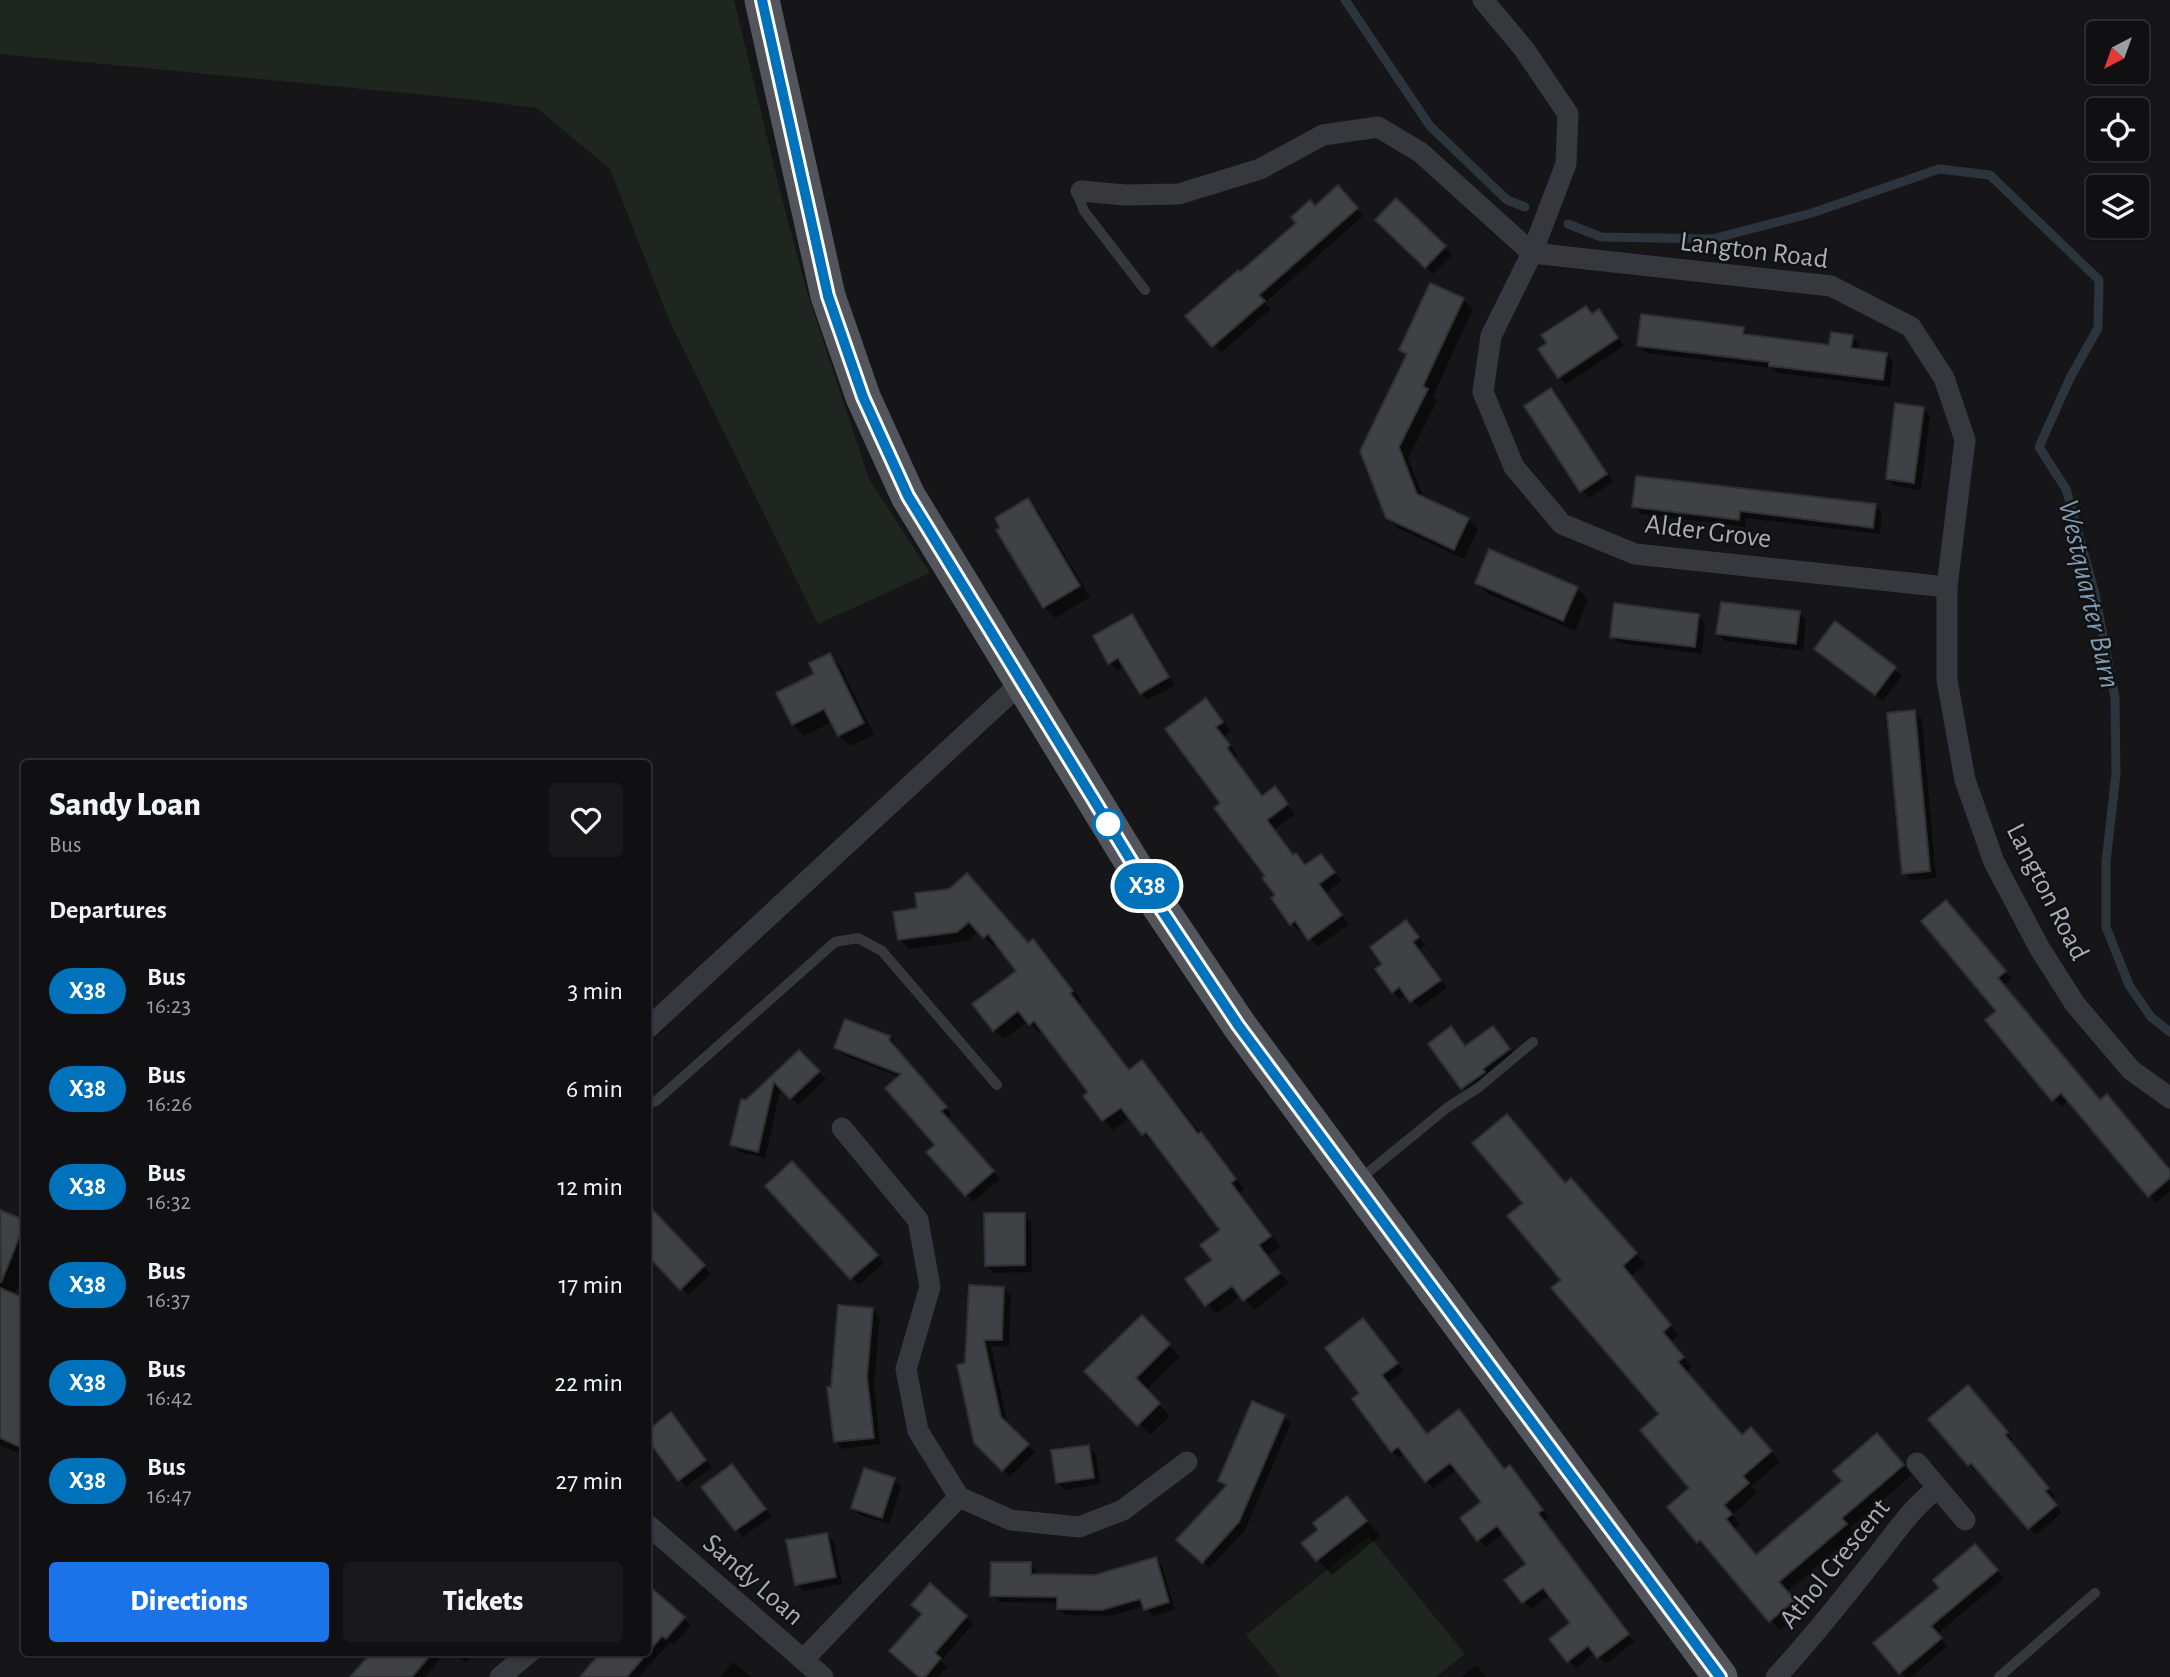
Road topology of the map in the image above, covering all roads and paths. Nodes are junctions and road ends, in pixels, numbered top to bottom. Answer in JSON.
{"nodes":[{"id":1,"x":762,"y":0,"type":"edge"},
{"id":2,"x":1483,"y":0,"type":"edge"},
{"id":3,"x":1081,"y":191,"type":"joint"},
{"id":4,"x":1532,"y":253,"type":"junction"},
{"id":5,"x":1146,"y":290,"type":"dead end"},
{"id":6,"x":1947,"y":587,"type":"junction"},
{"id":7,"x":1021,"y":683,"type":"junction"},
{"id":8,"x":651,"y":1025,"type":"edge"},
{"id":9,"x":1533,"y":1042,"type":"dead end"},
{"id":10,"x":997,"y":1084,"type":"dead end"},
{"id":11,"x":2170,"y":1098,"type":"edge"},
{"id":12,"x":651,"y":1103,"type":"edge"},
{"id":13,"x":842,"y":1128,"type":"dead end"},
{"id":14,"x":1355,"y":1183,"type":"junction"},
{"id":15,"x":1187,"y":1462,"type":"dead end"},
{"id":16,"x":1917,"y":1463,"type":"dead end"},
{"id":17,"x":1938,"y":1488,"type":"junction"},
{"id":18,"x":959,"y":1497,"type":"junction"},
{"id":19,"x":1965,"y":1520,"type":"dead end"},
{"id":20,"x":651,"y":1528,"type":"edge"},
{"id":21,"x":2095,"y":1593,"type":"dead end"},
{"id":22,"x":525,"y":1656,"type":"edge"},
{"id":23,"x":803,"y":1660,"type":"junction"},
{"id":24,"x":500,"y":1677,"type":"edge"},
{"id":25,"x":823,"y":1677,"type":"edge"},
{"id":26,"x":1720,"y":1677,"type":"edge"},
{"id":27,"x":1776,"y":1677,"type":"edge"},
{"id":28,"x":1999,"y":1677,"type":"edge"}],
"edges":[{"from":1,"to":7,"type":"main road"},
{"from":2,"to":4,"type":"street","name":"Alder Grove"},
{"from":3,"to":4,"type":"street"},
{"from":3,"to":5,"type":"lane"},
{"from":4,"to":6,"type":"street","name":"Langton Road"},
{"from":4,"to":6,"type":"street","name":"Alder Grove"},
{"from":6,"to":11,"type":"street","name":"Langton Road"},
{"from":7,"to":8,"type":"street"},
{"from":7,"to":14,"type":"main road"},
{"from":9,"to":14,"type":"lane"},
{"from":10,"to":12,"type":"lane"},
{"from":13,"to":18,"type":"street"},
{"from":14,"to":26,"type":"main road"},
{"from":15,"to":18,"type":"street"},
{"from":16,"to":17,"type":"street"},
{"from":17,"to":19,"type":"street"},
{"from":17,"to":27,"type":"street","name":"Athol Crescent"},
{"from":18,"to":23,"type":"street"},
{"from":20,"to":23,"type":"street","name":"Sandy Loan"},
{"from":21,"to":28,"type":"lane"},
{"from":22,"to":24,"type":"street"},
{"from":23,"to":25,"type":"street","name":"Sandy Loan"}]}
